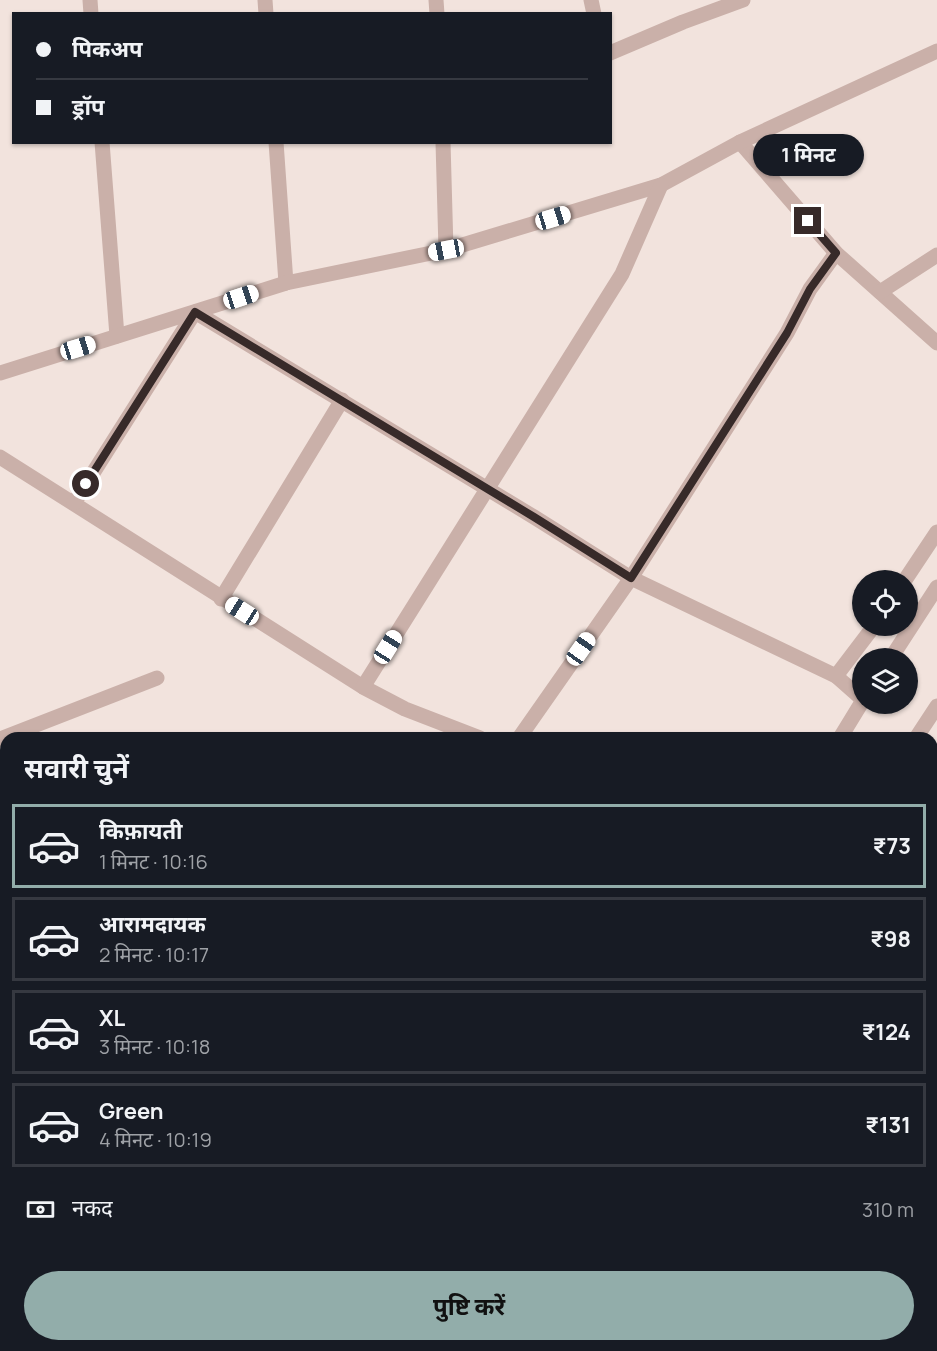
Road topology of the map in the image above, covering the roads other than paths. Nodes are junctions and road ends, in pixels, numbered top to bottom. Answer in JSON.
{"nodes":[{"id":1,"x":743,"y":0,"type":"edge"},
{"id":2,"x":612,"y":52,"type":"edge"},
{"id":3,"x":937,"y":52,"type":"edge"},
{"id":4,"x":740,"y":141,"type":"junction"},
{"id":5,"x":102,"y":144,"type":"edge"},
{"id":6,"x":276,"y":144,"type":"edge"},
{"id":7,"x":443,"y":144,"type":"edge"},
{"id":8,"x":661,"y":185,"type":"junction"},
{"id":9,"x":446,"y":250,"type":"junction"},
{"id":10,"x":836,"y":253,"type":"junction"},
{"id":11,"x":937,"y":255,"type":"edge"},
{"id":12,"x":286,"y":283,"type":"junction"},
{"id":13,"x":880,"y":292,"type":"junction"},
{"id":14,"x":195,"y":312,"type":"junction"},
{"id":15,"x":117,"y":336,"type":"junction"},
{"id":16,"x":937,"y":343,"type":"edge"},
{"id":17,"x":0,"y":373,"type":"edge"},
{"id":18,"x":342,"y":400,"type":"junction"},
{"id":19,"x":0,"y":457,"type":"edge"},
{"id":20,"x":489,"y":489,"type":"junction"},
{"id":21,"x":74,"y":503,"type":"junction"},
{"id":22,"x":937,"y":532,"type":"edge"},
{"id":23,"x":912,"y":570,"type":"edge"},
{"id":24,"x":631,"y":578,"type":"junction"},
{"id":25,"x":937,"y":587,"type":"edge"},
{"id":26,"x":221,"y":598,"type":"junction"},
{"id":27,"x":866,"y":636,"type":"edge"},
{"id":28,"x":897,"y":648,"type":"edge"},
{"id":29,"x":836,"y":676,"type":"junction"},
{"id":30,"x":157,"y":678,"type":"dead end"},
{"id":31,"x":363,"y":687,"type":"junction"},
{"id":32,"x":852,"y":691,"type":"edge"},
{"id":33,"x":937,"y":706,"type":"edge"},
{"id":34,"x":854,"y":714,"type":"edge"},
{"id":35,"x":30,"y":732,"type":"edge"},
{"id":36,"x":464,"y":732,"type":"edge"},
{"id":37,"x":523,"y":732,"type":"edge"},
{"id":38,"x":843,"y":732,"type":"edge"},
{"id":39,"x":920,"y":732,"type":"edge"}],
"edges":[{"from":1,"to":2,"type":"street"},
{"from":3,"to":4,"type":"street"},
{"from":4,"to":8,"type":"street"},
{"from":4,"to":10,"type":"street"},
{"from":5,"to":15,"type":"street"},
{"from":6,"to":12,"type":"street"},
{"from":7,"to":9,"type":"street"},
{"from":8,"to":9,"type":"street"},
{"from":8,"to":20,"type":"street"},
{"from":9,"to":12,"type":"street"},
{"from":10,"to":13,"type":"street"},
{"from":10,"to":24,"type":"street"},
{"from":11,"to":13,"type":"street"},
{"from":12,"to":14,"type":"street"},
{"from":13,"to":16,"type":"street"},
{"from":14,"to":15,"type":"street"},
{"from":14,"to":18,"type":"street"},
{"from":14,"to":21,"type":"street"},
{"from":15,"to":17,"type":"street"},
{"from":18,"to":20,"type":"street"},
{"from":18,"to":26,"type":"street"},
{"from":19,"to":21,"type":"street"},
{"from":20,"to":24,"type":"street"},
{"from":20,"to":31,"type":"street"},
{"from":21,"to":26,"type":"street"},
{"from":22,"to":23,"type":"street"},
{"from":24,"to":29,"type":"street"},
{"from":24,"to":37,"type":"street"},
{"from":25,"to":28,"type":"street"},
{"from":26,"to":31,"type":"street"},
{"from":27,"to":29,"type":"street"},
{"from":29,"to":32,"type":"street"},
{"from":30,"to":35,"type":"street"},
{"from":31,"to":36,"type":"street"},
{"from":33,"to":39,"type":"street"},
{"from":34,"to":38,"type":"street"}]}
